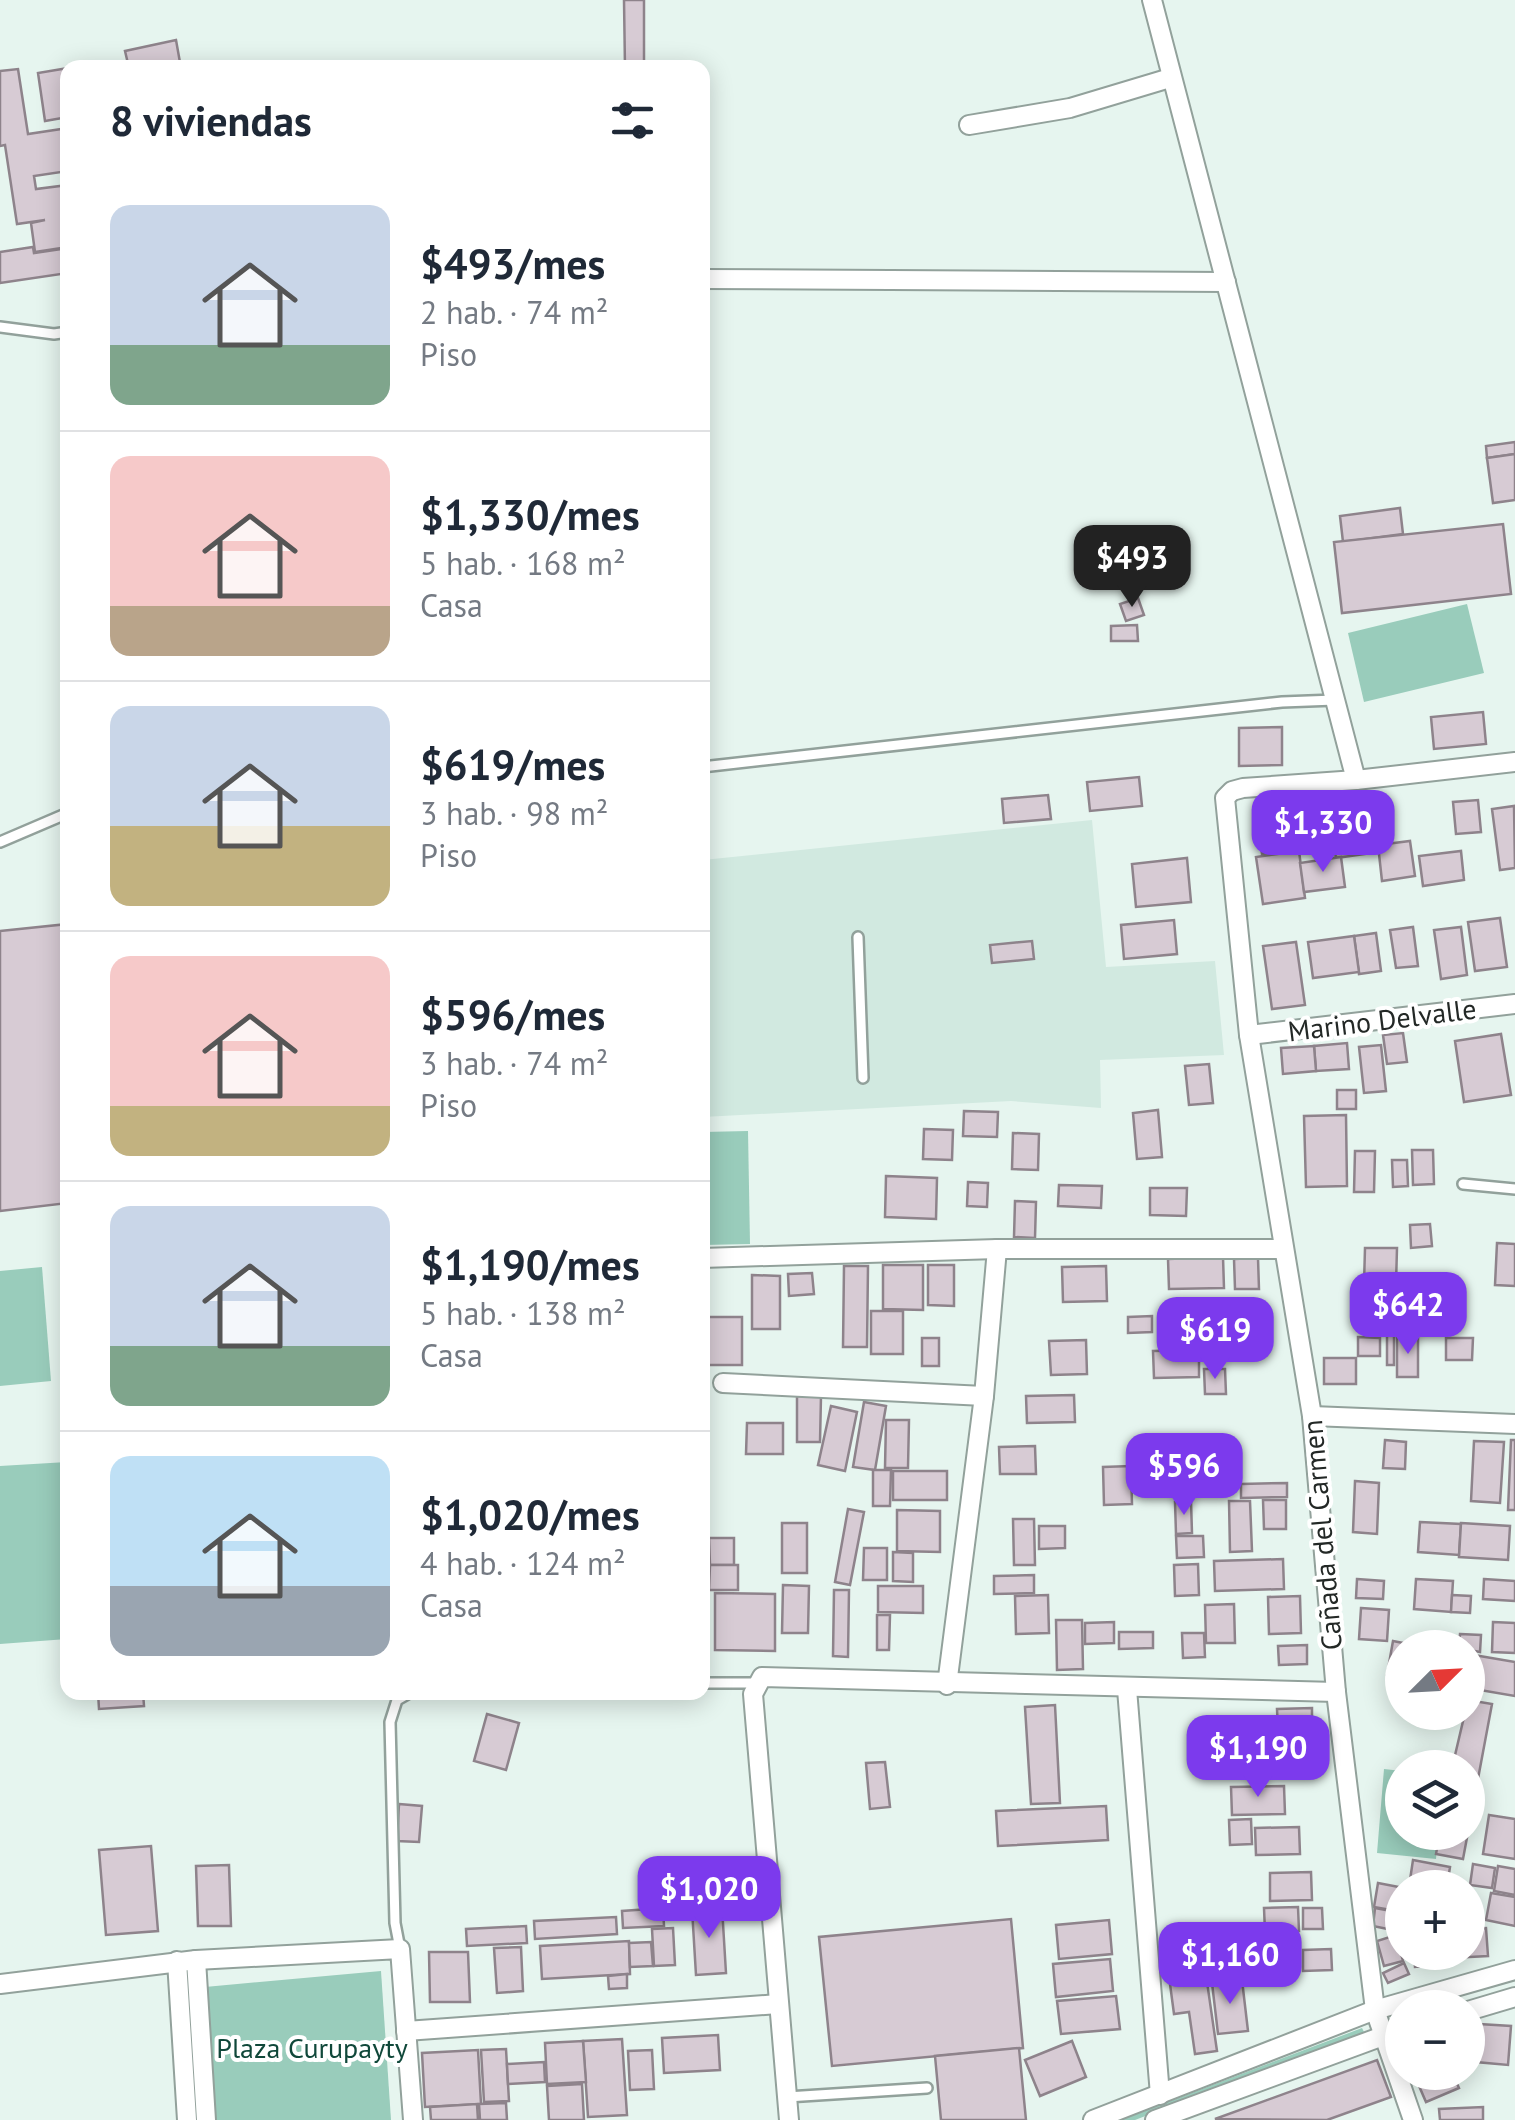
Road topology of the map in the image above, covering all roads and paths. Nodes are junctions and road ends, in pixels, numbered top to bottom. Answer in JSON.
{"nodes":[{"id":1,"x":1152,"y":0,"type":"edge"},
{"id":2,"x":1170,"y":78,"type":"junction"},
{"id":3,"x":969,"y":125,"type":"dead end"},
{"id":4,"x":710,"y":278,"type":"edge"},
{"id":5,"x":1226,"y":282,"type":"junction"},
{"id":6,"x":0,"y":327,"type":"edge"},
{"id":7,"x":60,"y":331,"type":"edge"},
{"id":8,"x":1335,"y":700,"type":"junction"},
{"id":9,"x":1515,"y":762,"type":"edge"},
{"id":10,"x":710,"y":766,"type":"edge"},
{"id":11,"x":1356,"y":780,"type":"junction"},
{"id":12,"x":60,"y":816,"type":"edge"},
{"id":13,"x":0,"y":842,"type":"edge"},
{"id":14,"x":858,"y":937,"type":"dead end"},
{"id":15,"x":1515,"y":1004,"type":"edge"},
{"id":16,"x":1249,"y":1035,"type":"junction"},
{"id":17,"x":862,"y":1078,"type":"dead end"},
{"id":18,"x":1464,"y":1184,"type":"dead end"},
{"id":19,"x":1515,"y":1189,"type":"edge"},
{"id":20,"x":997,"y":1249,"type":"junction"},
{"id":21,"x":1283,"y":1249,"type":"junction"},
{"id":22,"x":710,"y":1258,"type":"edge"},
{"id":23,"x":723,"y":1383,"type":"dead end"},
{"id":24,"x":984,"y":1396,"type":"junction"},
{"id":25,"x":1312,"y":1416,"type":"junction"},
{"id":26,"x":1515,"y":1424,"type":"edge"},
{"id":27,"x":757,"y":1682,"type":"junction"},
{"id":28,"x":710,"y":1683,"type":"edge"},
{"id":29,"x":946,"y":1684,"type":"junction"},
{"id":30,"x":1127,"y":1689,"type":"junction"},
{"id":31,"x":1336,"y":1692,"type":"junction"},
{"id":32,"x":397,"y":1700,"type":"edge"},
{"id":33,"x":400,"y":1949,"type":"junction"},
{"id":34,"x":186,"y":1960,"type":"junction"},
{"id":35,"x":1515,"y":1970,"type":"edge"},
{"id":36,"x":0,"y":1984,"type":"edge"},
{"id":37,"x":1515,"y":1997,"type":"edge"},
{"id":38,"x":778,"y":2004,"type":"junction"},
{"id":39,"x":1485,"y":2005,"type":"edge"},
{"id":40,"x":1374,"y":2010,"type":"junction"},
{"id":41,"x":406,"y":2031,"type":"junction"},
{"id":42,"x":1383,"y":2034,"type":"junction"},
{"id":43,"x":927,"y":2088,"type":"dead end"},
{"id":44,"x":1160,"y":2094,"type":"junction"},
{"id":45,"x":787,"y":2096,"type":"junction"},
{"id":46,"x":187,"y":2120,"type":"edge"},
{"id":47,"x":206,"y":2120,"type":"edge"},
{"id":48,"x":413,"y":2120,"type":"edge"},
{"id":49,"x":789,"y":2120,"type":"edge"},
{"id":50,"x":1093,"y":2120,"type":"edge"},
{"id":51,"x":1155,"y":2120,"type":"edge"},
{"id":52,"x":1412,"y":2120,"type":"edge"}],
"edges":[{"from":1,"to":2,"type":"street"},
{"from":2,"to":3,"type":"street"},
{"from":2,"to":5,"type":"street"},
{"from":4,"to":5,"type":"street"},
{"from":5,"to":8,"type":"street"},
{"from":6,"to":7,"type":"lane"},
{"from":8,"to":10,"type":"lane"},
{"from":8,"to":11,"type":"street"},
{"from":9,"to":11,"type":"street"},
{"from":11,"to":16,"type":"street","name":"Cañada del Carmen"},
{"from":12,"to":13,"type":"lane"},
{"from":14,"to":17,"type":"lane"},
{"from":15,"to":16,"type":"street","name":"Marino Delvalle"},
{"from":16,"to":21,"type":"street","name":"Cañada del Carmen"},
{"from":18,"to":19,"type":"lane"},
{"from":20,"to":21,"type":"street"},
{"from":20,"to":22,"type":"street"},
{"from":20,"to":24,"type":"street"},
{"from":21,"to":25,"type":"street","name":"Cañada del Carmen"},
{"from":23,"to":24,"type":"street"},
{"from":24,"to":29,"type":"street"},
{"from":25,"to":26,"type":"street"},
{"from":25,"to":31,"type":"street","name":"Cañada del Carmen"},
{"from":27,"to":28,"type":"lane"},
{"from":27,"to":29,"type":"street"},
{"from":27,"to":38,"type":"street"},
{"from":29,"to":30,"type":"street"},
{"from":30,"to":31,"type":"street"},
{"from":30,"to":44,"type":"street"},
{"from":31,"to":40,"type":"street","name":"Cañada del Carmen"},
{"from":32,"to":33,"type":"lane"},
{"from":33,"to":34,"type":"street"},
{"from":33,"to":41,"type":"street"},
{"from":34,"to":36,"type":"street"},
{"from":34,"to":46,"type":"street"},
{"from":34,"to":47,"type":"street"},
{"from":35,"to":40,"type":"street"},
{"from":37,"to":39,"type":"street"},
{"from":38,"to":41,"type":"street"},
{"from":38,"to":45,"type":"street"},
{"from":40,"to":42,"type":"street","name":"Cañada del Carmen"},
{"from":40,"to":44,"type":"street"},
{"from":41,"to":48,"type":"street"},
{"from":42,"to":51,"type":"street"},
{"from":42,"to":52,"type":"street","name":"Cañada del Carmen"},
{"from":43,"to":45,"type":"lane"},
{"from":44,"to":50,"type":"street"},
{"from":45,"to":49,"type":"street"}]}
